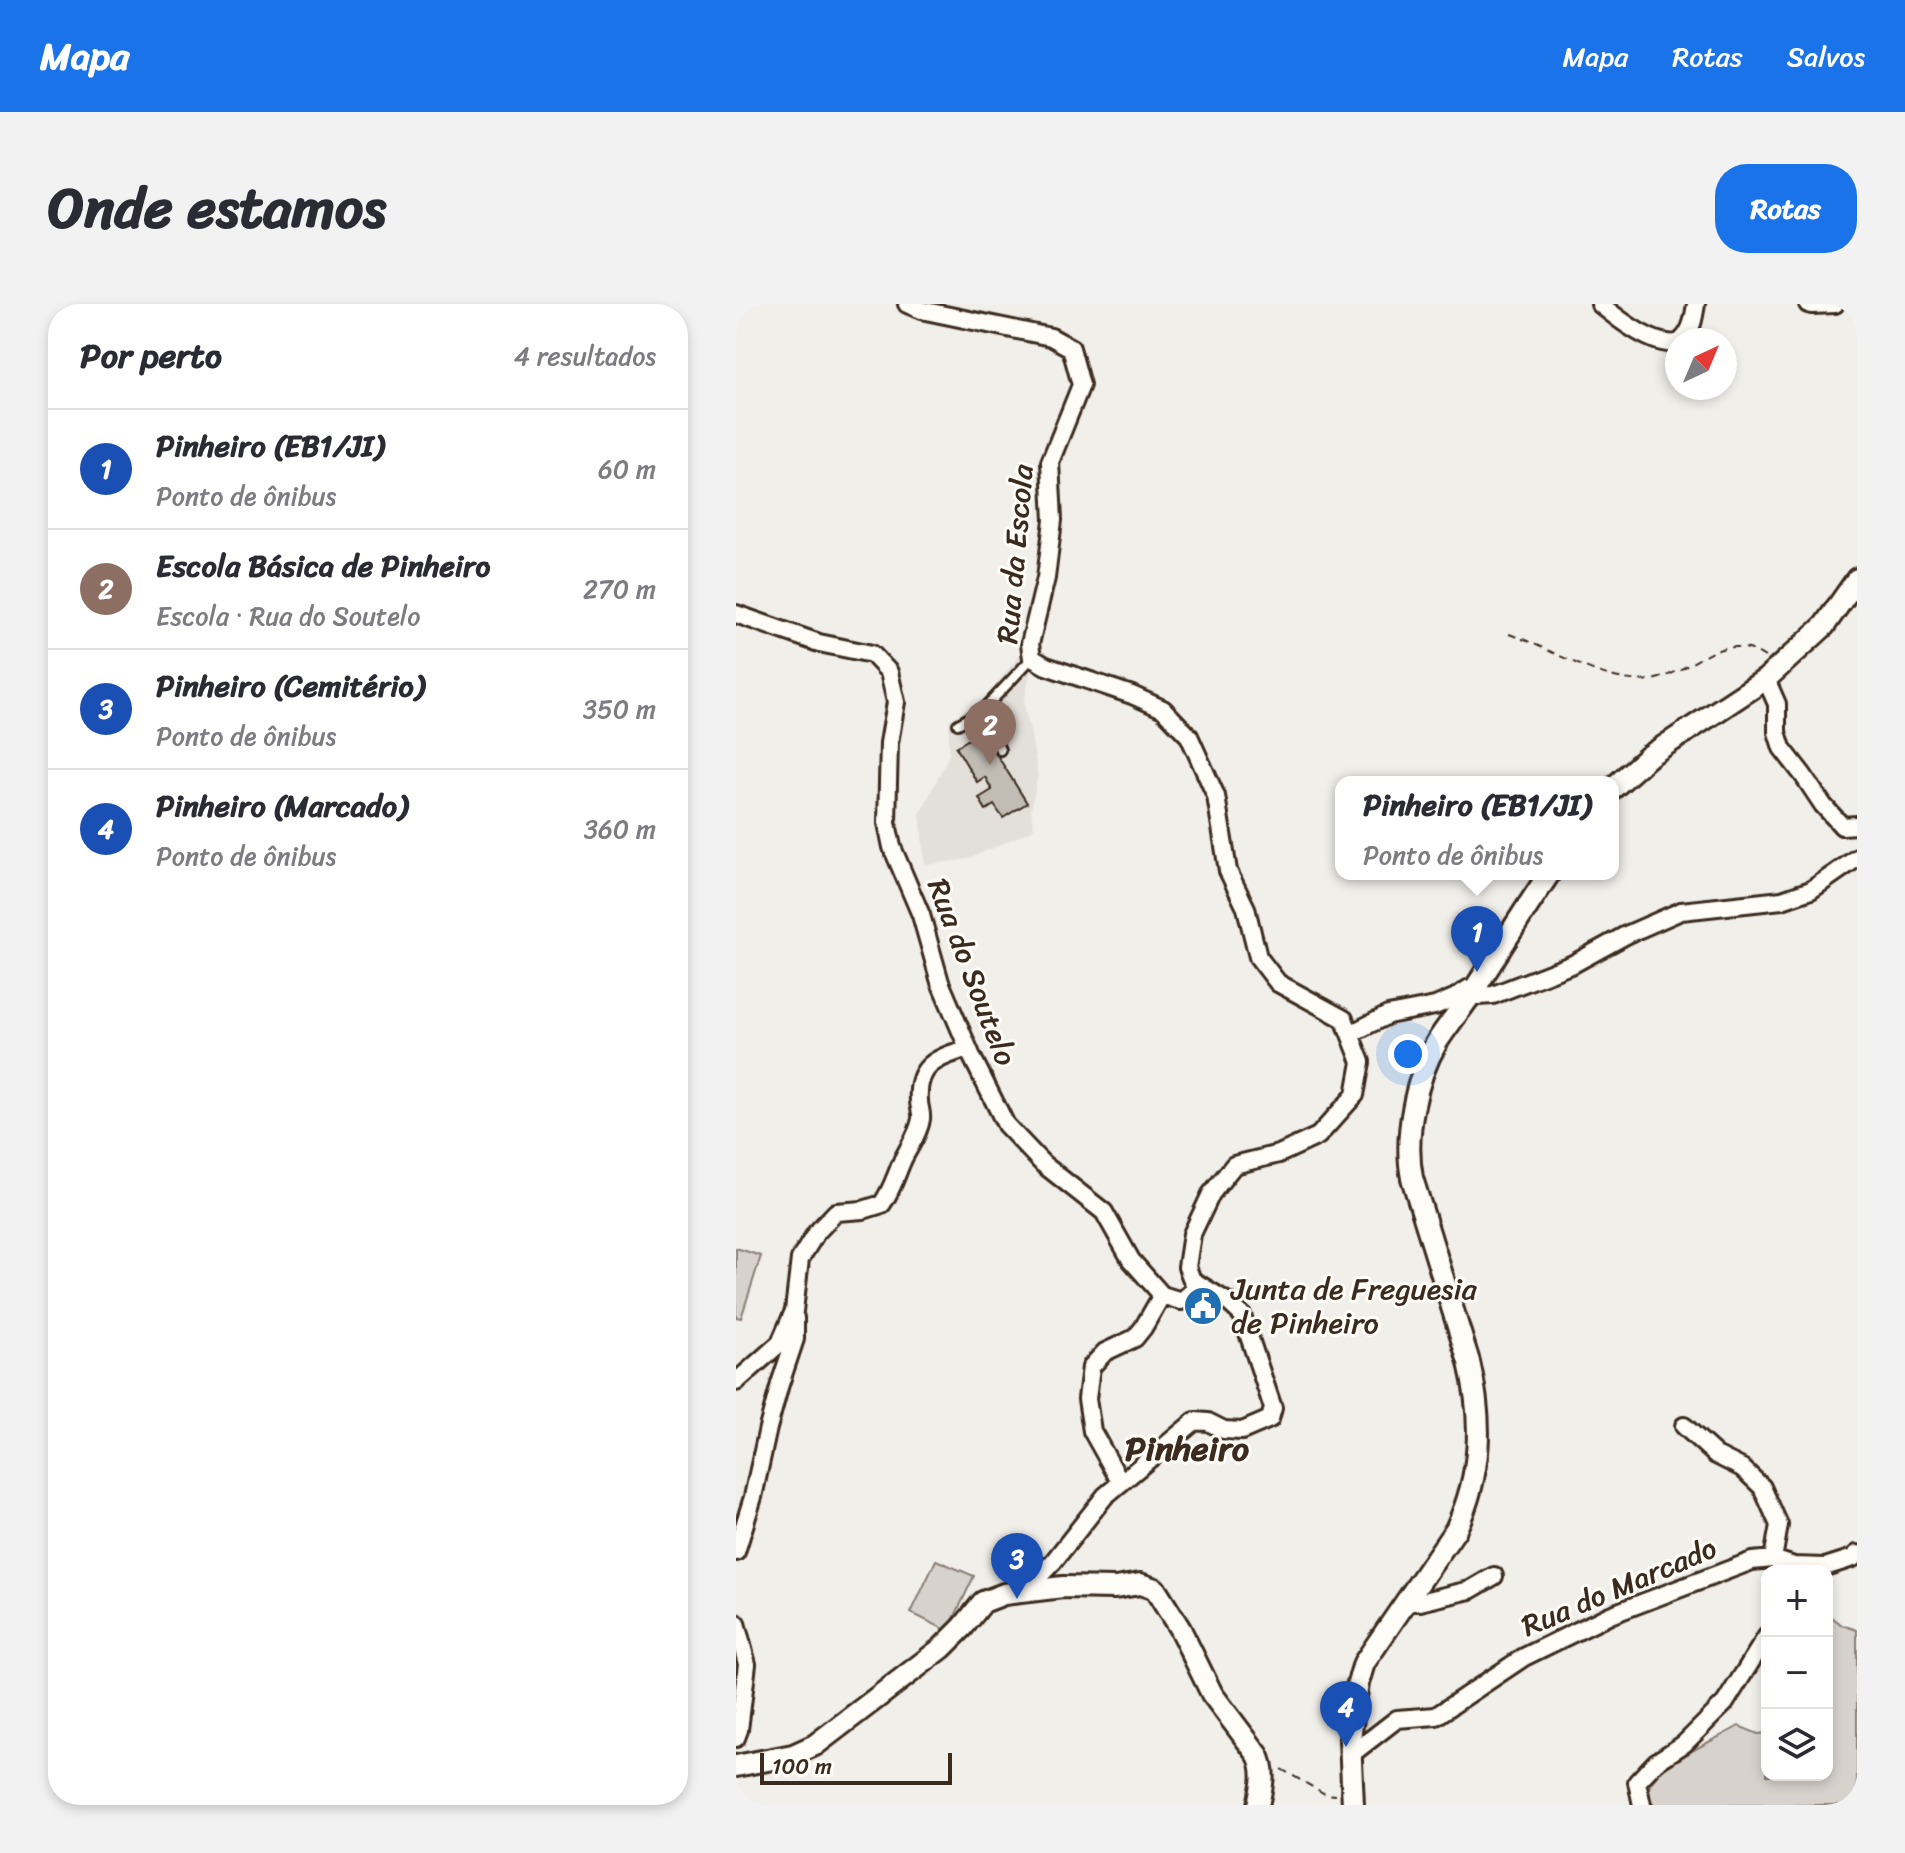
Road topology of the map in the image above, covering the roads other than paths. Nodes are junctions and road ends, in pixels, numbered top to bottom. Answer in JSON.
{"nodes":[{"id":1,"x":907,"y":304,"type":"edge"},
{"id":2,"x":1600,"y":304,"type":"edge"},
{"id":3,"x":1696,"y":304,"type":"edge"},
{"id":4,"x":1808,"y":304,"type":"edge"},
{"id":5,"x":1835,"y":304,"type":"edge"},
{"id":6,"x":1691,"y":328,"type":"edge"},
{"id":7,"x":1665,"y":343,"type":"edge"},
{"id":8,"x":1857,"y":579,"type":"edge"},
{"id":9,"x":736,"y":614,"type":"edge"},
{"id":10,"x":1032,"y":658,"type":"junction"},
{"id":11,"x":1771,"y":675,"type":"junction"},
{"id":12,"x":983,"y":710,"type":"junction"},
{"id":13,"x":958,"y":724,"type":"dead end"},
{"id":14,"x":1000,"y":750,"type":"dead end"},
{"id":15,"x":1619,"y":783,"type":"edge"},
{"id":16,"x":1857,"y":825,"type":"edge"},
{"id":17,"x":1857,"y":858,"type":"edge"},
{"id":18,"x":1545,"y":880,"type":"edge"},
{"id":19,"x":1473,"y":992,"type":"junction"},
{"id":20,"x":1350,"y":1034,"type":"junction"},
{"id":21,"x":968,"y":1048,"type":"junction"},
{"id":22,"x":1200,"y":1285,"type":"junction"},
{"id":23,"x":1162,"y":1295,"type":"junction"},
{"id":24,"x":794,"y":1311,"type":"junction"},
{"id":25,"x":736,"y":1382,"type":"edge"},
{"id":26,"x":1684,"y":1426,"type":"dead end"},
{"id":27,"x":1121,"y":1483,"type":"junction"},
{"id":28,"x":736,"y":1552,"type":"edge"},
{"id":29,"x":1857,"y":1554,"type":"edge"},
{"id":30,"x":1773,"y":1559,"type":"junction"},
{"id":31,"x":1787,"y":1565,"type":"edge"},
{"id":32,"x":1831,"y":1565,"type":"edge"},
{"id":33,"x":1494,"y":1576,"type":"dead end"},
{"id":34,"x":1025,"y":1591,"type":"junction"},
{"id":35,"x":1407,"y":1602,"type":"junction"},
{"id":36,"x":736,"y":1623,"type":"edge"},
{"id":37,"x":1766,"y":1637,"type":"edge"},
{"id":38,"x":736,"y":1738,"type":"edge"},
{"id":39,"x":1349,"y":1756,"type":"junction"},
{"id":40,"x":736,"y":1766,"type":"edge"},
{"id":41,"x":1353,"y":1800,"type":"edge"},
{"id":42,"x":1258,"y":1805,"type":"edge"},
{"id":43,"x":1642,"y":1805,"type":"edge"}],
"edges":[{"from":1,"to":10,"type":"street","name":"Rua da Escola"},
{"from":2,"to":7,"type":"street"},
{"from":3,"to":6,"type":"street"},
{"from":4,"to":5,"type":"street"},
{"from":8,"to":11,"type":"street"},
{"from":9,"to":21,"type":"street","name":"Rua do Soutelo"},
{"from":10,"to":12,"type":"lane"},
{"from":10,"to":20,"type":"street","name":"Rua da Escola"},
{"from":11,"to":15,"type":"street"},
{"from":11,"to":16,"type":"street"},
{"from":12,"to":13,"type":"lane"},
{"from":12,"to":14,"type":"lane"},
{"from":17,"to":19,"type":"street"},
{"from":18,"to":19,"type":"street"},
{"from":19,"to":20,"type":"street"},
{"from":19,"to":35,"type":"street"},
{"from":20,"to":22,"type":"street"},
{"from":21,"to":23,"type":"street","name":"Rua do Soutelo"},
{"from":21,"to":24,"type":"street"},
{"from":22,"to":23,"type":"street"},
{"from":22,"to":27,"type":"street"},
{"from":23,"to":27,"type":"street"},
{"from":24,"to":25,"type":"street"},
{"from":24,"to":28,"type":"street"},
{"from":26,"to":30,"type":"street"},
{"from":27,"to":34,"type":"street"},
{"from":29,"to":32,"type":"street"},
{"from":30,"to":31,"type":"street"},
{"from":30,"to":39,"type":"street","name":"Rua do Marcado"},
{"from":33,"to":35,"type":"street"},
{"from":34,"to":40,"type":"street"},
{"from":34,"to":42,"type":"street"},
{"from":35,"to":39,"type":"street"},
{"from":36,"to":38,"type":"street"},
{"from":37,"to":43,"type":"street"},
{"from":39,"to":41,"type":"street"}]}
